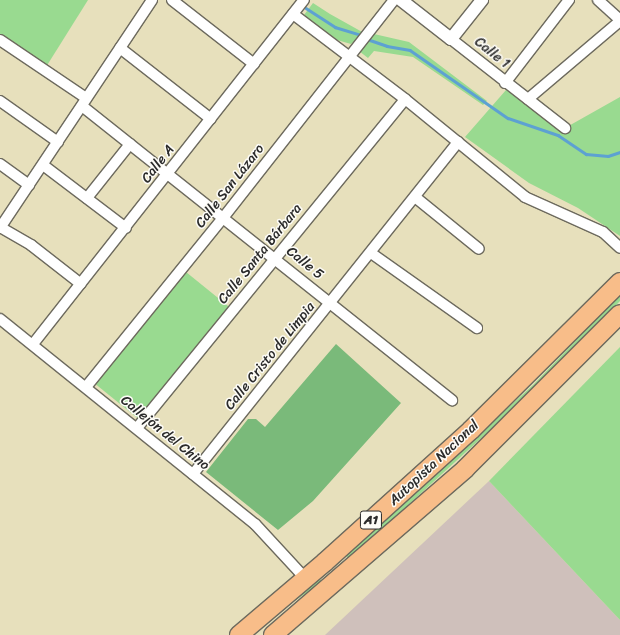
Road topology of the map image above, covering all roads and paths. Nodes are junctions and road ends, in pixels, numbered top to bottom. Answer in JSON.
{"nodes":[{"id":1,"x":152,"y":0,"type":"edge"},
{"id":2,"x":172,"y":0,"type":"edge"},
{"id":3,"x":304,"y":0,"type":"edge"},
{"id":4,"x":394,"y":0,"type":"edge"},
{"id":5,"x":401,"y":0,"type":"edge"},
{"id":6,"x":482,"y":0,"type":"edge"},
{"id":7,"x":569,"y":0,"type":"edge"},
{"id":8,"x":598,"y":0,"type":"edge"},
{"id":9,"x":293,"y":14,"type":"junction"},
{"id":10,"x":620,"y":21,"type":"edge"},
{"id":11,"x":451,"y":39,"type":"junction"},
{"id":12,"x":0,"y":40,"type":"edge"},
{"id":13,"x":120,"y":48,"type":"junction"},
{"id":14,"x":349,"y":56,"type":"junction"},
{"id":15,"x":254,"y":64,"type":"junction"},
{"id":16,"x":505,"y":83,"type":"junction"},
{"id":17,"x":405,"y":99,"type":"junction"},
{"id":18,"x":528,"y":99,"type":"junction"},
{"id":19,"x":0,"y":101,"type":"edge"},
{"id":20,"x":84,"y":102,"type":"junction"},
{"id":21,"x":211,"y":119,"type":"junction"},
{"id":22,"x":565,"y":128,"type":"dead end"},
{"id":23,"x":58,"y":142,"type":"junction"},
{"id":24,"x":458,"y":142,"type":"junction"},
{"id":25,"x":130,"y":144,"type":"junction"},
{"id":26,"x":0,"y":164,"type":"edge"},
{"id":27,"x":43,"y":165,"type":"junction"},
{"id":28,"x":168,"y":174,"type":"junction"},
{"id":29,"x":29,"y":185,"type":"junction"},
{"id":30,"x":86,"y":198,"type":"junction"},
{"id":31,"x":415,"y":198,"type":"junction"},
{"id":32,"x":223,"y":218,"type":"junction"},
{"id":33,"x":0,"y":227,"type":"edge"},
{"id":34,"x":126,"y":228,"type":"junction"},
{"id":35,"x":620,"y":248,"type":"edge"},
{"id":36,"x":479,"y":249,"type":"dead end"},
{"id":37,"x":371,"y":253,"type":"junction"},
{"id":38,"x":277,"y":258,"type":"junction"},
{"id":39,"x":620,"y":282,"type":"edge"},
{"id":40,"x":81,"y":284,"type":"junction"},
{"id":41,"x":332,"y":302,"type":"junction"},
{"id":42,"x":620,"y":314,"type":"edge"},
{"id":43,"x":0,"y":319,"type":"edge"},
{"id":44,"x":477,"y":328,"type":"dead end"},
{"id":45,"x":33,"y":344,"type":"junction"},
{"id":46,"x":86,"y":387,"type":"junction"},
{"id":47,"x":452,"y":400,"type":"dead end"},
{"id":48,"x":137,"y":428,"type":"junction"},
{"id":49,"x":193,"y":474,"type":"junction"},
{"id":50,"x":305,"y":578,"type":"junction"},
{"id":51,"x":240,"y":635,"type":"edge"},
{"id":52,"x":273,"y":635,"type":"edge"}],
"edges":[{"from":1,"to":13,"type":"street"},
{"from":2,"to":15,"type":"street"},
{"from":3,"to":9,"type":"street","name":"Calle A"},
{"from":4,"to":14,"type":"street","name":"Calle San Lázaro"},
{"from":5,"to":11,"type":"street","name":"Calle 1"},
{"from":6,"to":11,"type":"street"},
{"from":7,"to":16,"type":"street"},
{"from":8,"to":10,"type":"street"},
{"from":9,"to":14,"type":"street"},
{"from":9,"to":15,"type":"street","name":"Calle A"},
{"from":10,"to":18,"type":"street"},
{"from":11,"to":16,"type":"street","name":"Calle 1"},
{"from":12,"to":20,"type":"street","name":"Calle 5"},
{"from":13,"to":20,"type":"street"},
{"from":13,"to":21,"type":"street"},
{"from":14,"to":17,"type":"street"},
{"from":14,"to":32,"type":"street","name":"Calle San Lázaro"},
{"from":15,"to":21,"type":"street","name":"Calle A"},
{"from":16,"to":18,"type":"street","name":"Calle 1"},
{"from":17,"to":24,"type":"street"},
{"from":17,"to":38,"type":"street","name":"Calle Santa Bárbara"},
{"from":18,"to":22,"type":"street","name":"Calle 1"},
{"from":19,"to":23,"type":"street"},
{"from":20,"to":23,"type":"street"},
{"from":20,"to":25,"type":"street","name":"Calle 5"},
{"from":21,"to":28,"type":"street","name":"Calle A"},
{"from":23,"to":27,"type":"street"},
{"from":24,"to":31,"type":"street","name":"Calle Cristo de Limpia"},
{"from":24,"to":35,"type":"street"},
{"from":25,"to":28,"type":"street","name":"Calle 5"},
{"from":25,"to":30,"type":"street"},
{"from":26,"to":29,"type":"street"},
{"from":27,"to":29,"type":"street"},
{"from":27,"to":30,"type":"street"},
{"from":28,"to":32,"type":"street","name":"Calle 5"},
{"from":28,"to":34,"type":"street","name":"Calle A"},
{"from":29,"to":33,"type":"street"},
{"from":30,"to":34,"type":"street"},
{"from":31,"to":36,"type":"street"},
{"from":31,"to":37,"type":"street","name":"Calle Cristo de Limpia"},
{"from":32,"to":38,"type":"street","name":"Calle 5"},
{"from":32,"to":46,"type":"street","name":"Calle San Lázaro"},
{"from":33,"to":40,"type":"street"},
{"from":34,"to":40,"type":"street","name":"Calle A"},
{"from":37,"to":41,"type":"street","name":"Calle Cristo de Limpia"},
{"from":37,"to":44,"type":"street"},
{"from":38,"to":41,"type":"street","name":"Calle 5"},
{"from":38,"to":48,"type":"street","name":"Calle Santa Bárbara"},
{"from":39,"to":50,"type":"highway","name":"Autopista Nacional","number":"A1"},
{"from":40,"to":45,"type":"street","name":"Calle A"},
{"from":41,"to":47,"type":"street","name":"Calle 5"},
{"from":41,"to":49,"type":"street","name":"Calle Cristo de Limpia"},
{"from":42,"to":52,"type":"highway","name":"Autopista Nacional","number":"A1"},
{"from":43,"to":45,"type":"street","name":"Callejón del Chino"},
{"from":45,"to":46,"type":"street","name":"Callejón del Chino"},
{"from":46,"to":48,"type":"street","name":"Callejón del Chino"},
{"from":48,"to":49,"type":"street","name":"Callejón del Chino"},
{"from":49,"to":50,"type":"street","name":"Callejón del Chino"},
{"from":50,"to":51,"type":"highway","name":"Autopista Nacional","number":"A1"}]}
